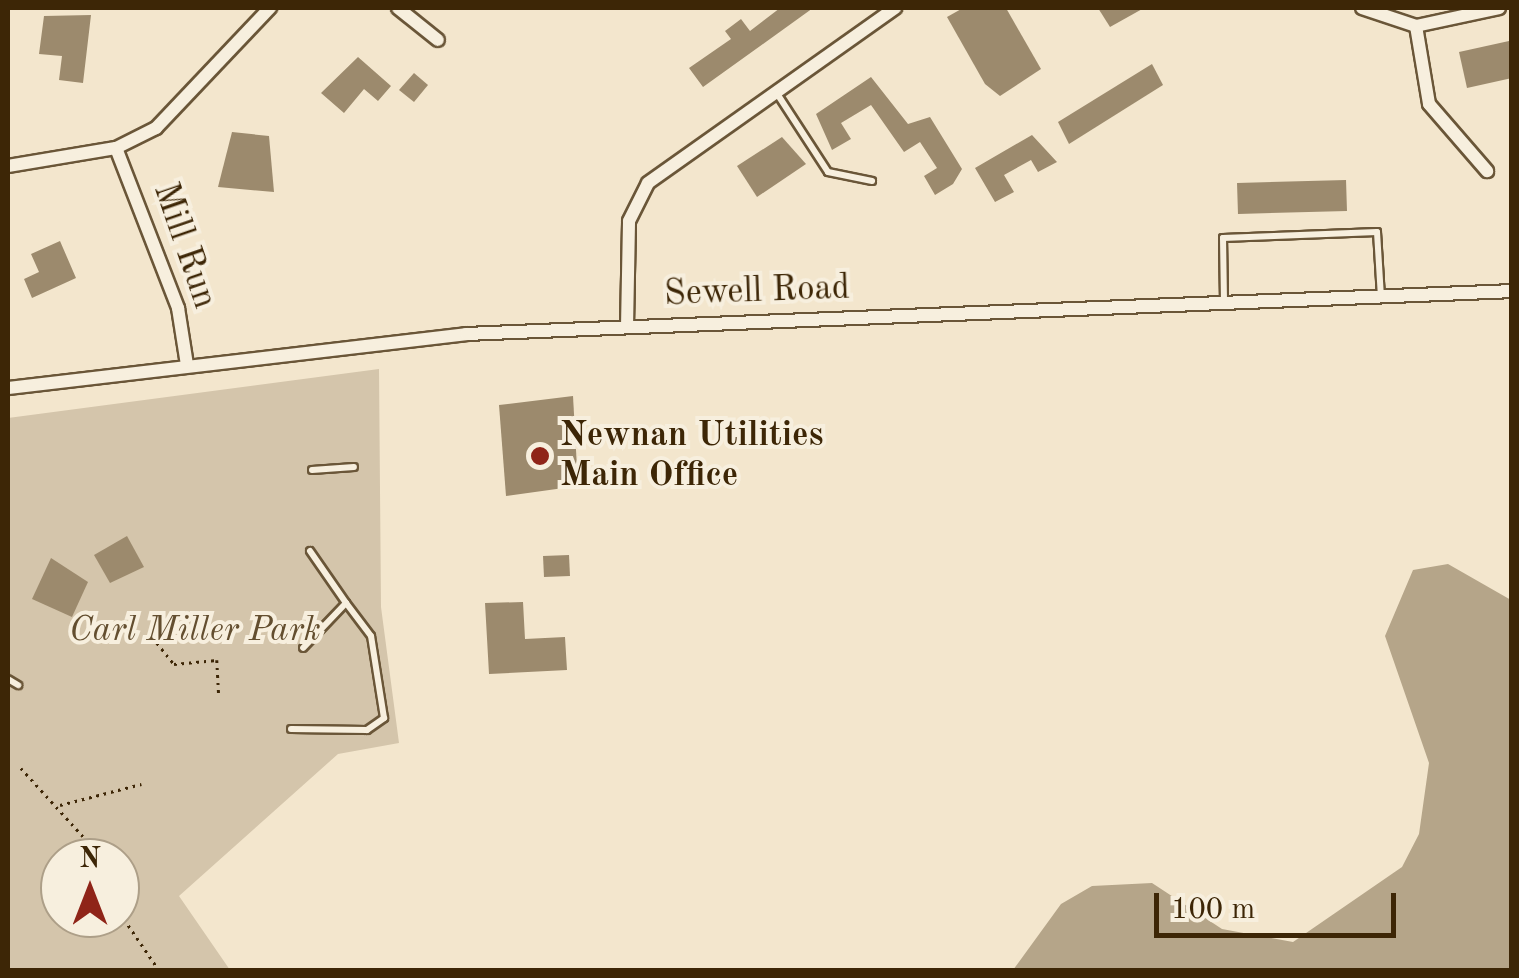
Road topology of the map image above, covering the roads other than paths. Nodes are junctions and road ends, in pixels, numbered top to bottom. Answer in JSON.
{"nodes":[{"id":1,"x":270,"y":8,"type":"edge"},
{"id":2,"x":398,"y":8,"type":"edge"},
{"id":3,"x":895,"y":8,"type":"edge"},
{"id":4,"x":1362,"y":8,"type":"edge"},
{"id":5,"x":1499,"y":8,"type":"edge"},
{"id":6,"x":1416,"y":26,"type":"junction"},
{"id":7,"x":438,"y":40,"type":"dead end"},
{"id":8,"x":775,"y":91,"type":"junction"},
{"id":9,"x":116,"y":148,"type":"junction"},
{"id":10,"x":8,"y":166,"type":"edge"},
{"id":11,"x":1486,"y":171,"type":"dead end"},
{"id":12,"x":872,"y":181,"type":"dead end"},
{"id":13,"x":1512,"y":291,"type":"edge"},
{"id":14,"x":1381,"y":296,"type":"junction"},
{"id":15,"x":1224,"y":303,"type":"junction"},
{"id":16,"x":627,"y":327,"type":"junction"},
{"id":17,"x":187,"y":364,"type":"junction"},
{"id":18,"x":8,"y":388,"type":"edge"},
{"id":19,"x":354,"y":468,"type":"dead end"},
{"id":20,"x":312,"y":470,"type":"dead end"},
{"id":21,"x":310,"y":551,"type":"dead end"},
{"id":22,"x":346,"y":602,"type":"junction"},
{"id":23,"x":304,"y":648,"type":"dead end"},
{"id":24,"x":8,"y":680,"type":"edge"},
{"id":25,"x":18,"y":684,"type":"dead end"},
{"id":26,"x":291,"y":728,"type":"dead end"}],
"edges":[{"from":1,"to":9,"type":"street"},
{"from":2,"to":7,"type":"street"},
{"from":3,"to":8,"type":"street"},
{"from":4,"to":6,"type":"street"},
{"from":5,"to":6,"type":"street"},
{"from":6,"to":11,"type":"street"},
{"from":8,"to":12,"type":"lane"},
{"from":8,"to":16,"type":"street"},
{"from":9,"to":10,"type":"street"},
{"from":9,"to":17,"type":"street","name":"Mill Run"},
{"from":13,"to":14,"type":"street","name":"Sewell Road"},
{"from":14,"to":15,"type":"street","name":"Sewell Road"},
{"from":14,"to":15,"type":"lane"},
{"from":15,"to":16,"type":"street","name":"Sewell Road"},
{"from":16,"to":17,"type":"street","name":"Sewell Road"},
{"from":17,"to":18,"type":"street","name":"Sewell Road"},
{"from":19,"to":20,"type":"lane"},
{"from":21,"to":22,"type":"lane"},
{"from":22,"to":23,"type":"lane"},
{"from":22,"to":26,"type":"lane"},
{"from":24,"to":25,"type":"lane"}]}
